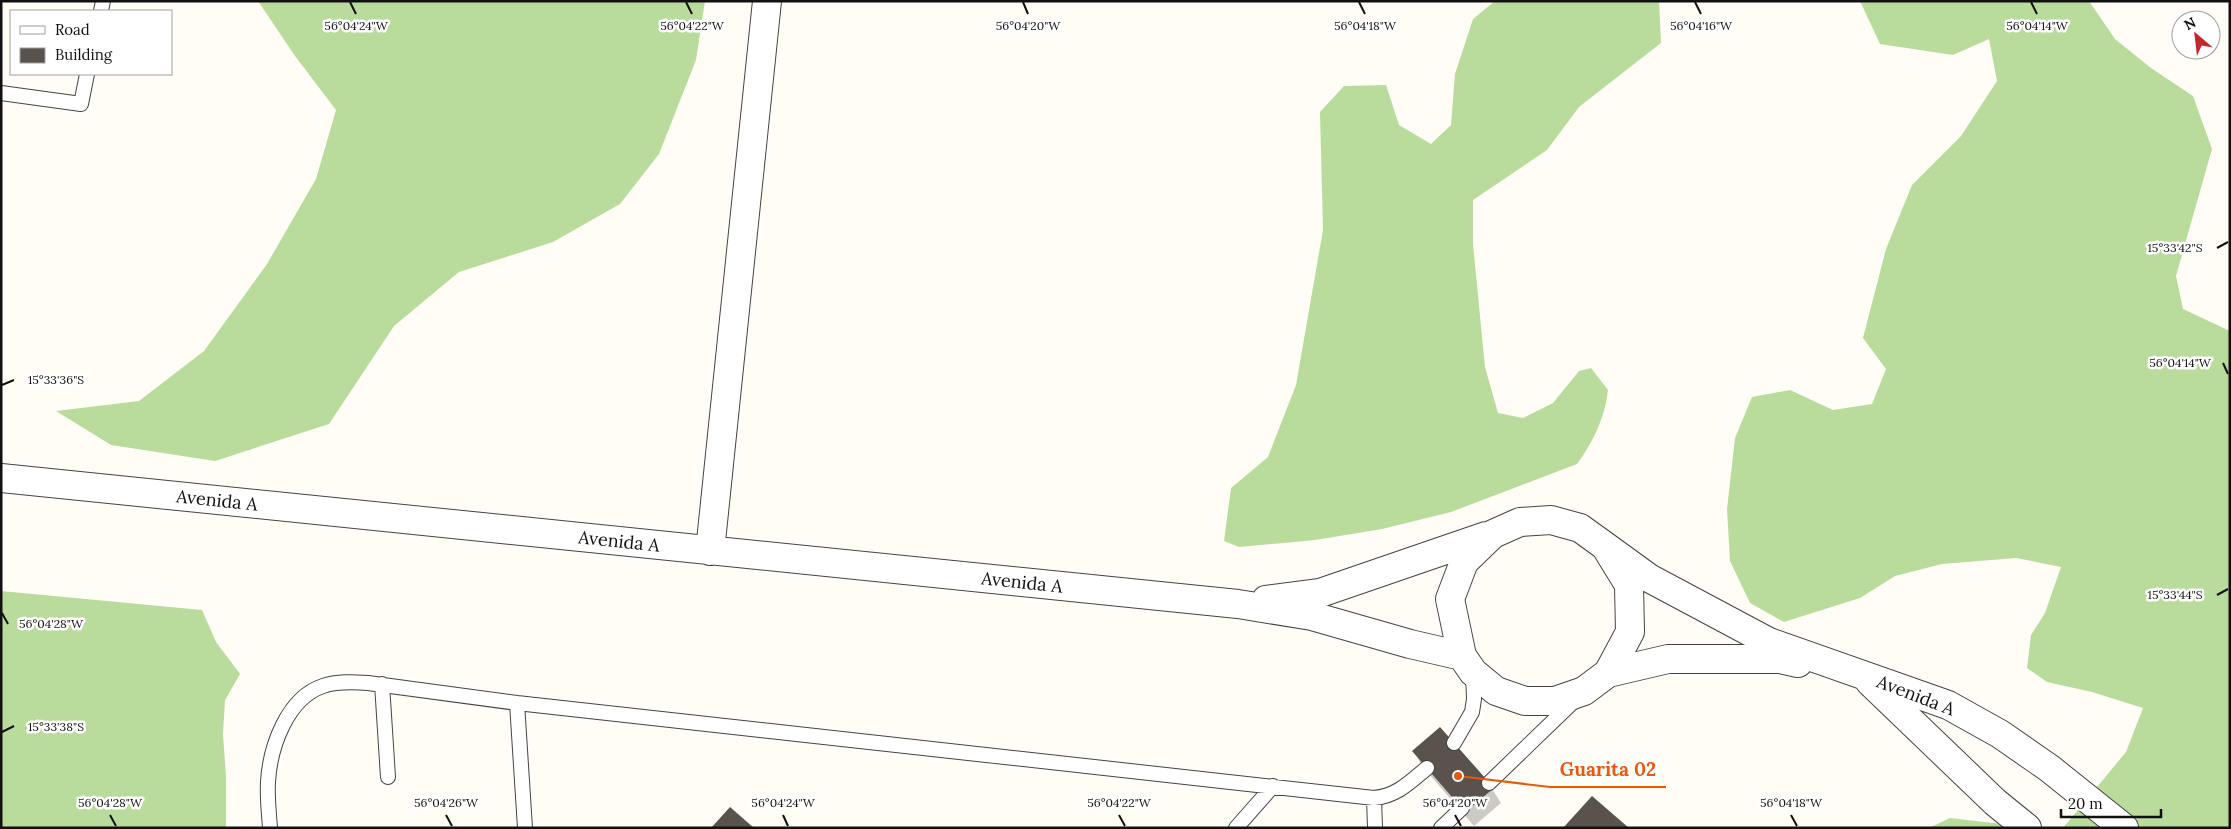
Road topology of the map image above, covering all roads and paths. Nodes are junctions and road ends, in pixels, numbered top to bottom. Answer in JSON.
{"nodes":[{"id":1,"x":767,"y":1,"type":"edge"},
{"id":2,"x":87,"y":75,"type":"edge"},
{"id":3,"x":1,"y":93,"type":"edge"},
{"id":4,"x":1,"y":478,"type":"edge"},
{"id":5,"x":1493,"y":534,"type":"junction"},
{"id":6,"x":1605,"y":546,"type":"junction"},
{"id":7,"x":710,"y":551,"type":"junction"},
{"id":8,"x":1238,"y":604,"type":"junction"},
{"id":9,"x":1467,"y":664,"type":"junction"},
{"id":10,"x":1608,"y":673,"type":"junction"},
{"id":11,"x":1864,"y":676,"type":"junction"},
{"id":12,"x":382,"y":684,"type":"junction"},
{"id":13,"x":1584,"y":691,"type":"junction"},
{"id":14,"x":517,"y":703,"type":"junction"},
{"id":15,"x":1454,"y":743,"type":"dead end"},
{"id":16,"x":1427,"y":768,"type":"dead end"},
{"id":17,"x":388,"y":777,"type":"dead end"},
{"id":18,"x":1489,"y":783,"type":"dead end"},
{"id":19,"x":1273,"y":786,"type":"junction"},
{"id":20,"x":1374,"y":798,"type":"junction"},
{"id":21,"x":1462,"y":808,"type":"dead end"},
{"id":22,"x":270,"y":828,"type":"edge"},
{"id":23,"x":525,"y":828,"type":"edge"},
{"id":24,"x":1236,"y":828,"type":"edge"},
{"id":25,"x":1375,"y":828,"type":"edge"},
{"id":26,"x":1441,"y":828,"type":"edge"},
{"id":27,"x":2027,"y":828,"type":"edge"},
{"id":28,"x":2124,"y":828,"type":"edge"}],
"edges":[{"from":1,"to":7,"type":"street"},
{"from":2,"to":3,"type":"lane"},
{"from":4,"to":7,"type":"street","name":"Avenida A"},
{"from":5,"to":6,"type":"street"},
{"from":5,"to":8,"type":"street"},
{"from":5,"to":9,"type":"street"},
{"from":6,"to":10,"type":"street"},
{"from":6,"to":11,"type":"street"},
{"from":7,"to":8,"type":"street","name":"Avenida A"},
{"from":8,"to":9,"type":"street"},
{"from":9,"to":13,"type":"street"},
{"from":9,"to":15,"type":"lane"},
{"from":10,"to":11,"type":"street"},
{"from":10,"to":13,"type":"street"},
{"from":11,"to":27,"type":"street","name":"Avenida A"},
{"from":11,"to":28,"type":"street","name":"Avenida A"},
{"from":12,"to":14,"type":"lane"},
{"from":12,"to":17,"type":"lane"},
{"from":12,"to":22,"type":"lane"},
{"from":13,"to":18,"type":"lane"},
{"from":14,"to":19,"type":"lane"},
{"from":14,"to":23,"type":"lane"},
{"from":16,"to":20,"type":"lane"},
{"from":19,"to":20,"type":"lane"},
{"from":19,"to":24,"type":"lane"},
{"from":20,"to":25,"type":"lane"},
{"from":21,"to":26,"type":"lane"}]}
